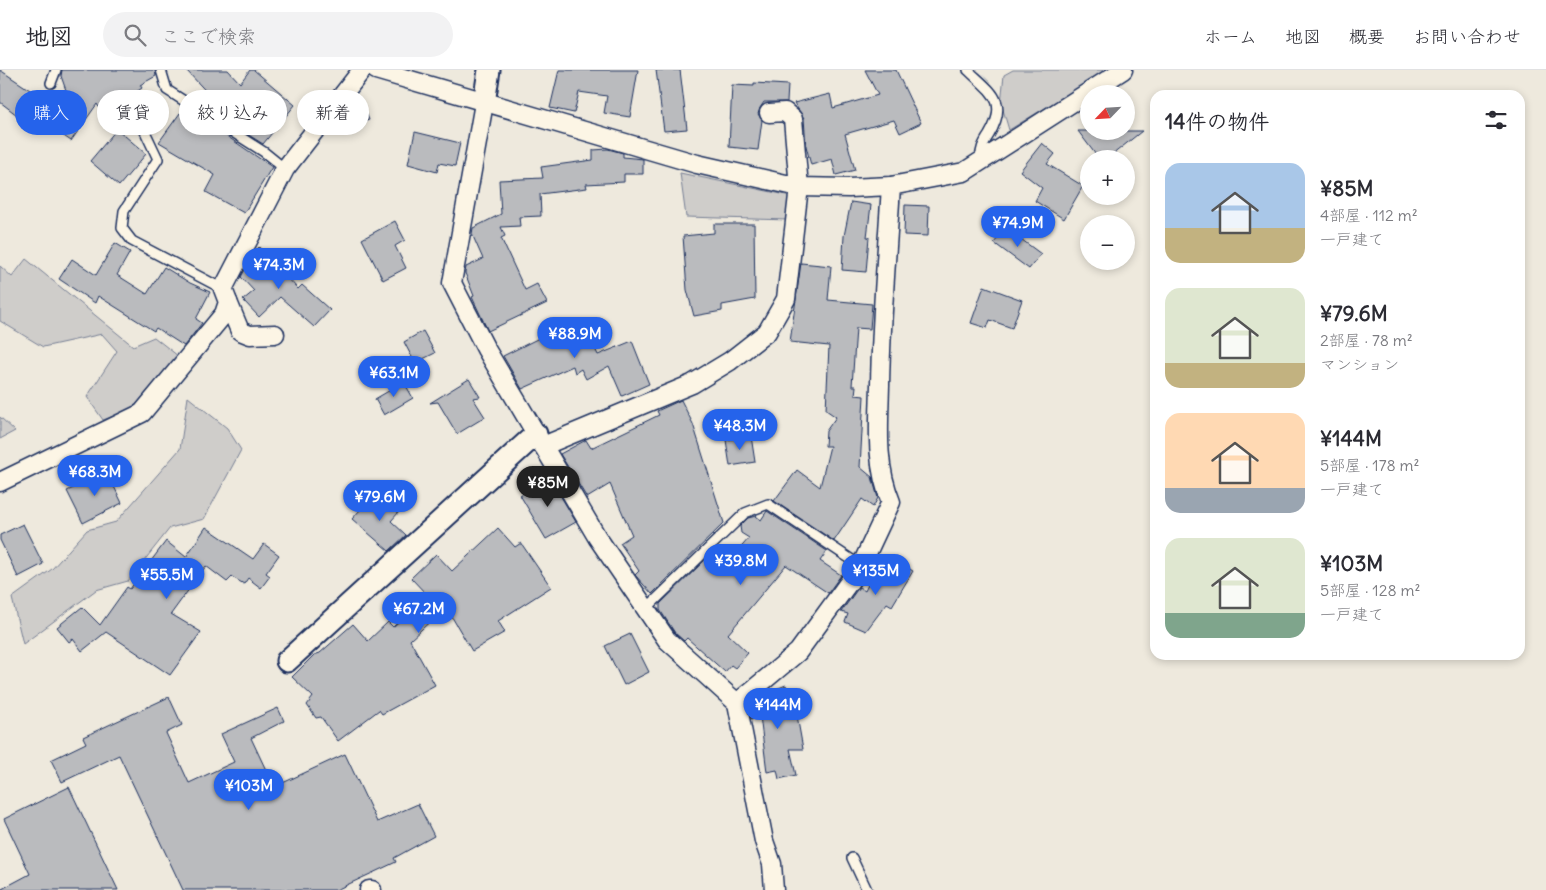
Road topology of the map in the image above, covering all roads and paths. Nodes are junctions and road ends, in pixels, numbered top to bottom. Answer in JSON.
{"nodes":[{"id":1,"x":56,"y":70,"type":"edge"},
{"id":2,"x":161,"y":70,"type":"edge"},
{"id":3,"x":362,"y":70,"type":"edge"},
{"id":4,"x":376,"y":70,"type":"edge"},
{"id":5,"x":489,"y":70,"type":"edge"},
{"id":6,"x":968,"y":70,"type":"edge"},
{"id":7,"x":1123,"y":70,"type":"edge"},
{"id":8,"x":51,"y":83,"type":"dead end"},
{"id":9,"x":484,"y":103,"type":"junction"},
{"id":10,"x":769,"y":113,"type":"dead end"},
{"id":11,"x":147,"y":135,"type":"edge"},
{"id":12,"x":981,"y":160,"type":"junction"},
{"id":13,"x":285,"y":169,"type":"junction"},
{"id":14,"x":891,"y":186,"type":"junction"},
{"id":15,"x":799,"y":187,"type":"junction"},
{"id":16,"x":225,"y":295,"type":"junction"},
{"id":17,"x":276,"y":334,"type":"dead end"},
{"id":18,"x":540,"y":440,"type":"junction"},
{"id":19,"x":0,"y":482,"type":"edge"},
{"id":20,"x":861,"y":566,"type":"junction"},
{"id":21,"x":646,"y":609,"type":"junction"},
{"id":22,"x":287,"y":661,"type":"dead end"},
{"id":23,"x":737,"y":703,"type":"junction"},
{"id":24,"x":852,"y":858,"type":"dead end"},
{"id":25,"x":774,"y":890,"type":"edge"},
{"id":26,"x":867,"y":890,"type":"edge"}],
"edges":[{"from":1,"to":8,"type":"lane"},
{"from":2,"to":13,"type":"lane"},
{"from":3,"to":13,"type":"street"},
{"from":4,"to":9,"type":"street"},
{"from":5,"to":9,"type":"street"},
{"from":6,"to":12,"type":"lane"},
{"from":7,"to":12,"type":"street"},
{"from":9,"to":15,"type":"street"},
{"from":9,"to":18,"type":"street"},
{"from":10,"to":15,"type":"street"},
{"from":11,"to":16,"type":"lane"},
{"from":12,"to":14,"type":"street"},
{"from":13,"to":16,"type":"street"},
{"from":14,"to":15,"type":"street"},
{"from":14,"to":20,"type":"street"},
{"from":15,"to":18,"type":"street"},
{"from":16,"to":17,"type":"street"},
{"from":16,"to":19,"type":"street"},
{"from":18,"to":21,"type":"street"},
{"from":18,"to":22,"type":"street"},
{"from":20,"to":21,"type":"lane"},
{"from":20,"to":23,"type":"street"},
{"from":21,"to":23,"type":"street"},
{"from":23,"to":25,"type":"street"},
{"from":24,"to":26,"type":"lane"}]}
